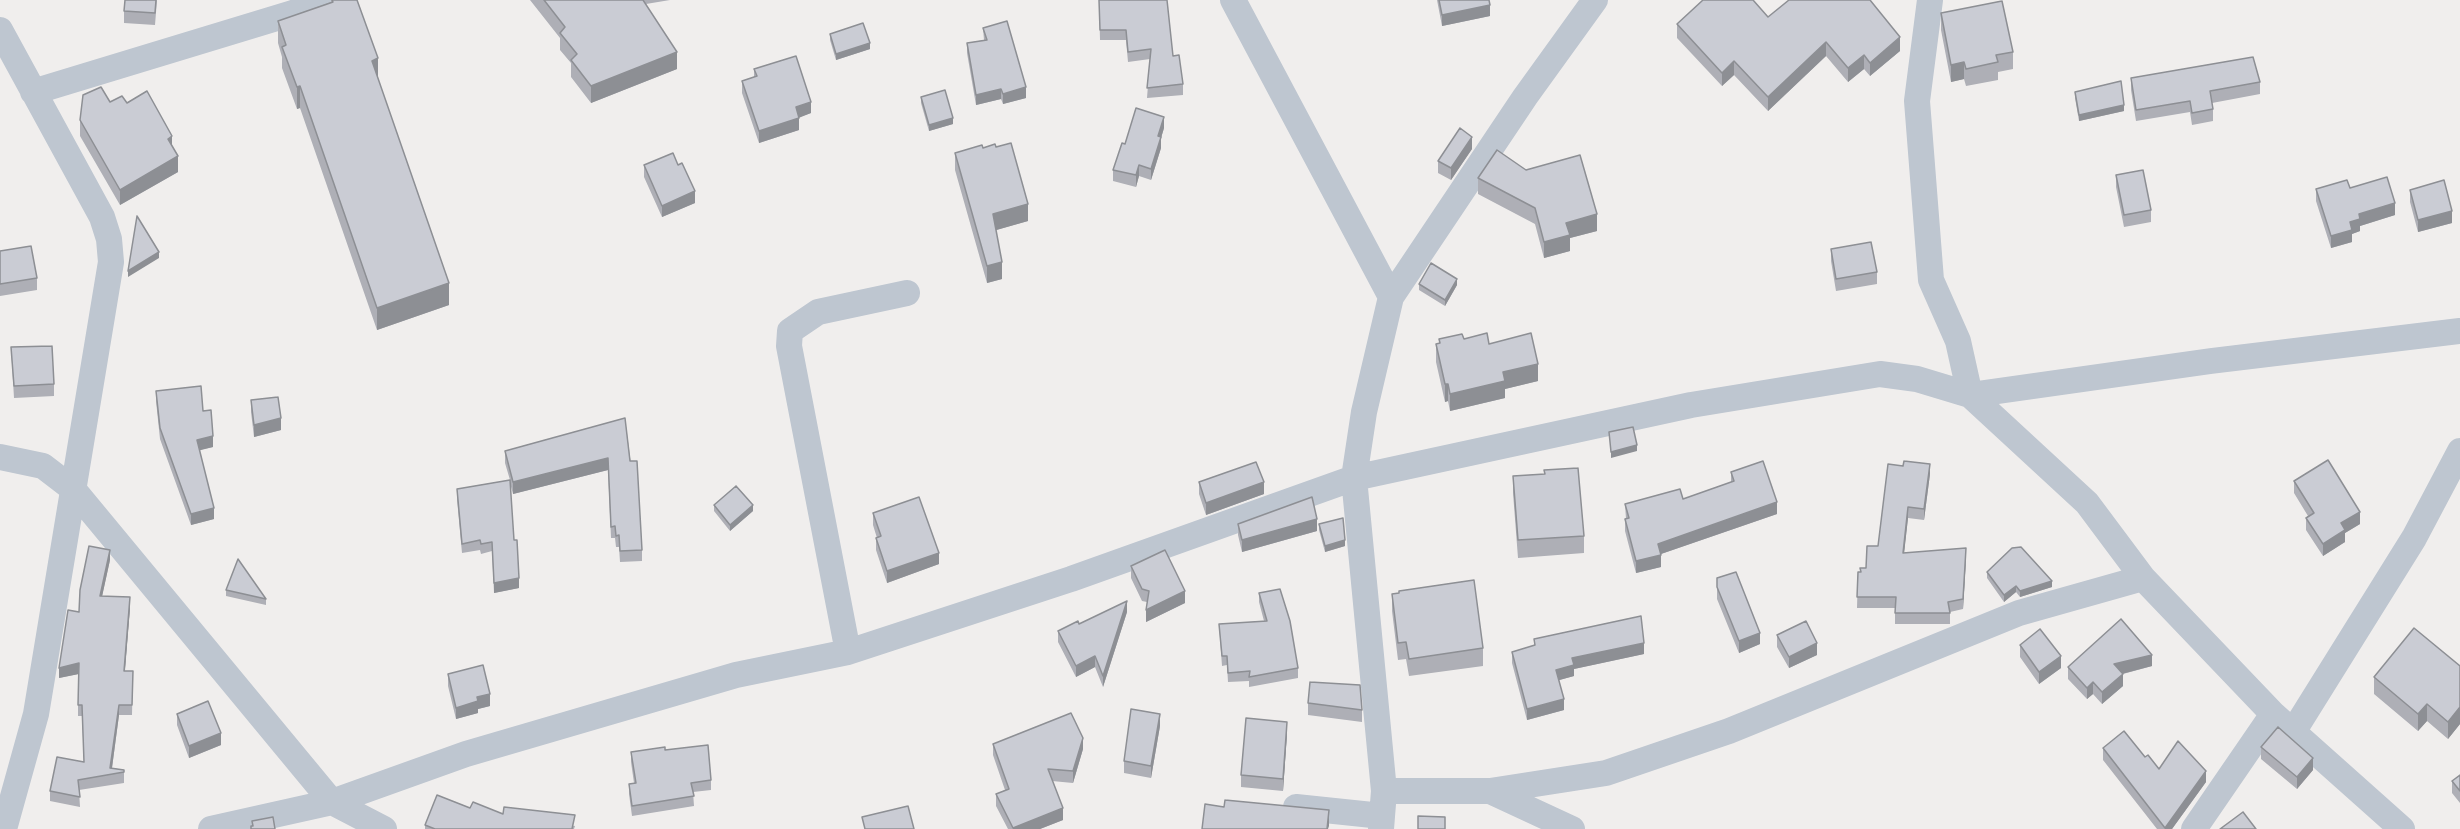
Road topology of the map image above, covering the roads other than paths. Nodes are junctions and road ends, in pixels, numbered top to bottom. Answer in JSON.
{"nodes":[{"id":1,"x":325,"y":0,"type":"edge"},
{"id":2,"x":1233,"y":0,"type":"edge"},
{"id":3,"x":1595,"y":0,"type":"edge"},
{"id":4,"x":1930,"y":0,"type":"edge"},
{"id":5,"x":0,"y":30,"type":"edge"},
{"id":6,"x":33,"y":92,"type":"junction"},
{"id":7,"x":907,"y":293,"type":"dead end"},
{"id":8,"x":1391,"y":297,"type":"junction"},
{"id":9,"x":2460,"y":331,"type":"edge"},
{"id":10,"x":1970,"y":395,"type":"junction"},
{"id":11,"x":2460,"y":451,"type":"edge"},
{"id":12,"x":0,"y":457,"type":"edge"},
{"id":13,"x":1354,"y":478,"type":"junction"},
{"id":14,"x":73,"y":489,"type":"junction"},
{"id":15,"x":2143,"y":578,"type":"junction"},
{"id":16,"x":848,"y":652,"type":"junction"},
{"id":17,"x":2273,"y":714,"type":"junction"},
{"id":18,"x":2293,"y":732,"type":"junction"},
{"id":19,"x":1490,"y":790,"type":"junction"},
{"id":20,"x":332,"y":802,"type":"junction"},
{"id":21,"x":1269,"y":804,"type":"edge"},
{"id":22,"x":1382,"y":812,"type":"edge"},
{"id":23,"x":280,"y":822,"type":"edge"},
{"id":24,"x":4,"y":829,"type":"edge"},
{"id":25,"x":211,"y":829,"type":"edge"},
{"id":26,"x":217,"y":829,"type":"edge"},
{"id":27,"x":384,"y":829,"type":"edge"},
{"id":28,"x":1572,"y":829,"type":"edge"},
{"id":29,"x":2194,"y":829,"type":"edge"},
{"id":30,"x":2402,"y":829,"type":"edge"}],
"edges":[{"from":1,"to":6,"type":"street"},
{"from":2,"to":8,"type":"street"},
{"from":3,"to":8,"type":"street"},
{"from":4,"to":10,"type":"street"},
{"from":5,"to":6,"type":"street"},
{"from":6,"to":14,"type":"street"},
{"from":7,"to":16,"type":"street"},
{"from":8,"to":13,"type":"street"},
{"from":9,"to":10,"type":"street"},
{"from":10,"to":13,"type":"street"},
{"from":10,"to":15,"type":"street"},
{"from":11,"to":18,"type":"street"},
{"from":12,"to":14,"type":"street"},
{"from":13,"to":16,"type":"street"},
{"from":13,"to":22,"type":"street"},
{"from":14,"to":20,"type":"street"},
{"from":14,"to":24,"type":"street"},
{"from":15,"to":17,"type":"street"},
{"from":15,"to":19,"type":"street"},
{"from":16,"to":20,"type":"street"},
{"from":17,"to":18,"type":"street"},
{"from":17,"to":29,"type":"street"},
{"from":18,"to":30,"type":"street"},
{"from":19,"to":22,"type":"street"},
{"from":19,"to":28,"type":"street"},
{"from":20,"to":23,"type":"street"},
{"from":20,"to":25,"type":"street"},
{"from":20,"to":27,"type":"street"},
{"from":21,"to":22,"type":"street"},
{"from":23,"to":26,"type":"street"}]}
